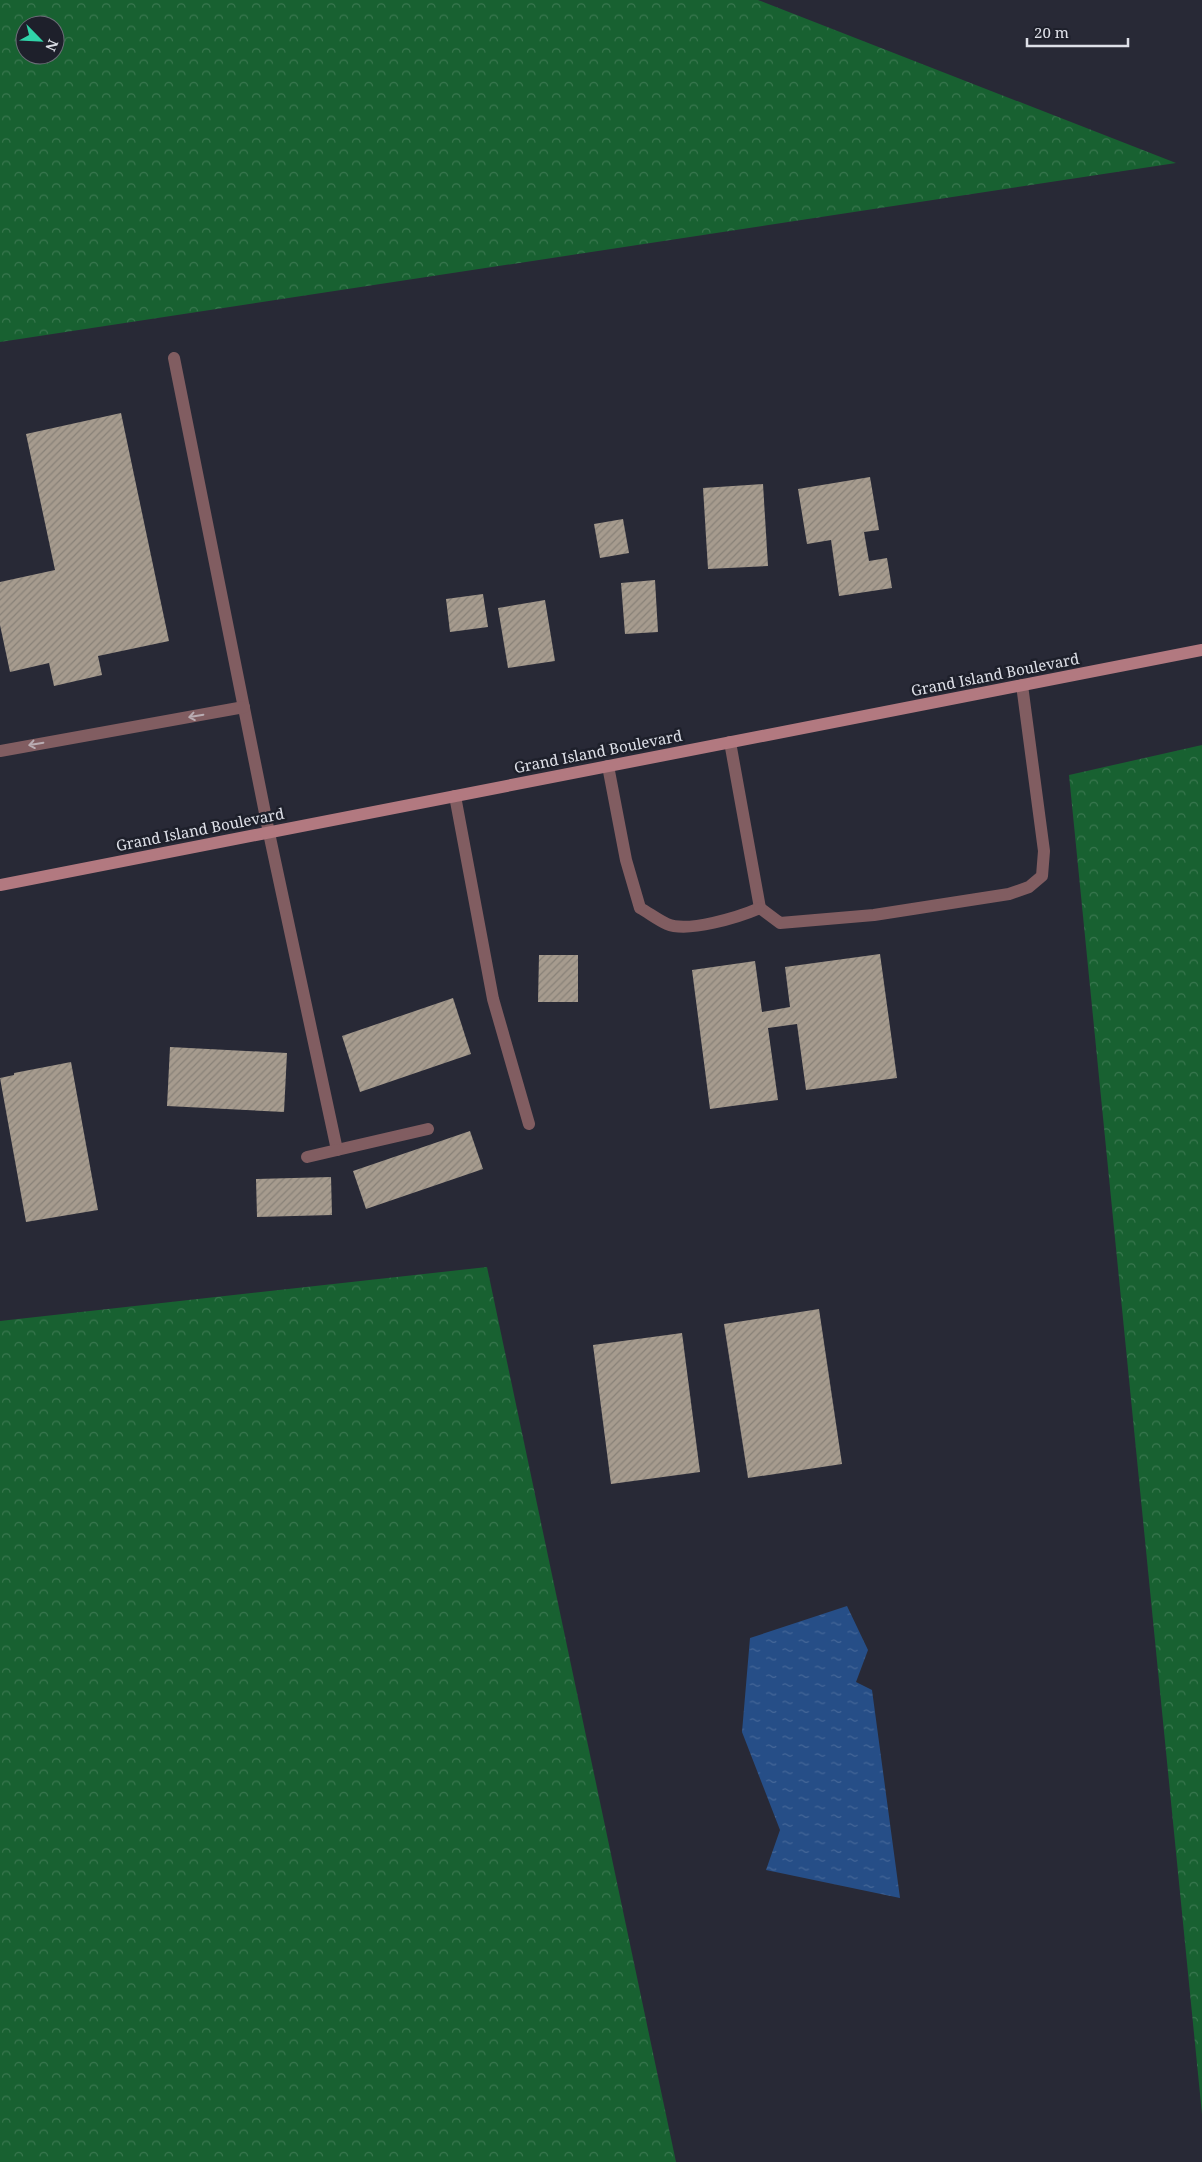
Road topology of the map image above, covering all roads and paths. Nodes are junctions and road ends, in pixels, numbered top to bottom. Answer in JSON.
{"nodes":[{"id":1,"x":174,"y":358,"type":"dead end"},
{"id":2,"x":1202,"y":650,"type":"edge"},
{"id":3,"x":1022,"y":685,"type":"junction"},
{"id":4,"x":244,"y":707,"type":"junction"},
{"id":5,"x":730,"y":742,"type":"junction"},
{"id":6,"x":0,"y":751,"type":"edge"},
{"id":7,"x":608,"y":766,"type":"junction"},
{"id":8,"x":455,"y":796,"type":"junction"},
{"id":9,"x":269,"y":832,"type":"junction"},
{"id":10,"x":0,"y":885,"type":"edge"},
{"id":11,"x":760,"y":908,"type":"junction"},
{"id":12,"x":529,"y":1124,"type":"dead end"},
{"id":13,"x":428,"y":1129,"type":"dead end"},
{"id":14,"x":337,"y":1150,"type":"junction"},
{"id":15,"x":307,"y":1156,"type":"dead end"}],
"edges":[{"from":1,"to":4,"type":"lane"},
{"from":2,"to":3,"type":"main road","name":"Grand Island Boulevard"},
{"from":3,"to":5,"type":"main road","name":"Grand Island Boulevard"},
{"from":3,"to":11,"type":"lane"},
{"from":4,"to":6,"type":"lane","one_way":true},
{"from":4,"to":9,"type":"lane"},
{"from":5,"to":7,"type":"main road","name":"Grand Island Boulevard"},
{"from":5,"to":11,"type":"lane"},
{"from":7,"to":8,"type":"main road","name":"Grand Island Boulevard"},
{"from":7,"to":11,"type":"lane"},
{"from":8,"to":9,"type":"main road","name":"Grand Island Boulevard"},
{"from":8,"to":12,"type":"lane"},
{"from":9,"to":10,"type":"main road","name":"Grand Island Boulevard"},
{"from":9,"to":14,"type":"lane"},
{"from":13,"to":14,"type":"lane"},
{"from":14,"to":15,"type":"lane"}]}
